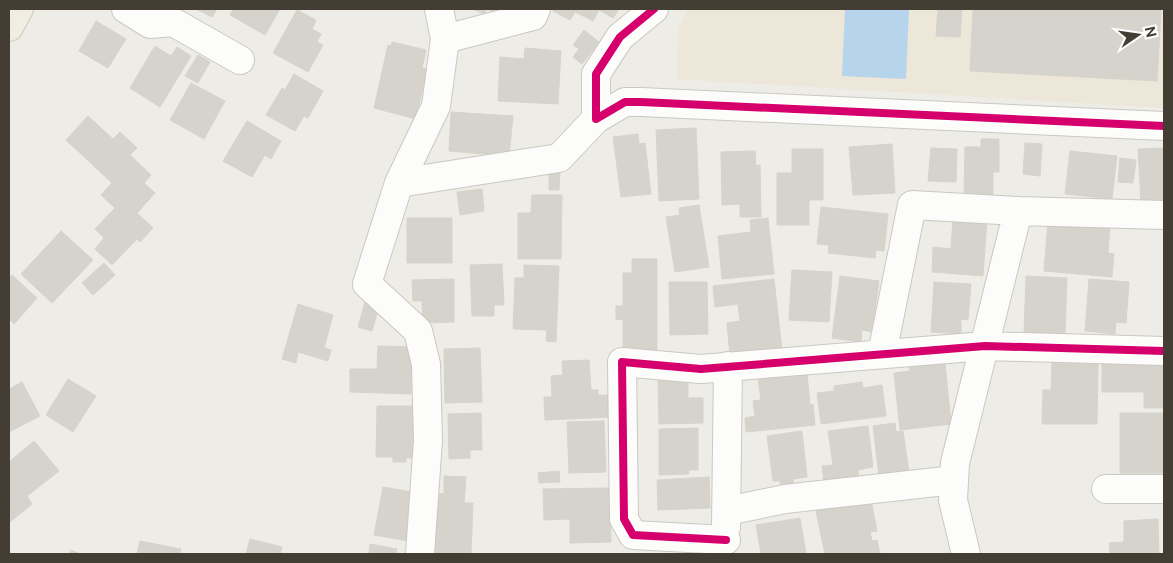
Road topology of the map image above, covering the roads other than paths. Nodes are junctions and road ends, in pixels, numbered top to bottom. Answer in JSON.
{"nodes":[{"id":1,"x":19,"y":9,"type":"edge"},
{"id":2,"x":126,"y":9,"type":"edge"},
{"id":3,"x":439,"y":9,"type":"edge"},
{"id":4,"x":536,"y":9,"type":"edge"},
{"id":5,"x":654,"y":9,"type":"edge"},
{"id":6,"x":9,"y":27,"type":"edge"},
{"id":7,"x":444,"y":39,"type":"junction"},
{"id":8,"x":240,"y":60,"type":"dead end"},
{"id":9,"x":596,"y":119,"type":"junction"},
{"id":10,"x":1164,"y":126,"type":"edge"},
{"id":11,"x":399,"y":183,"type":"junction"},
{"id":12,"x":1018,"y":211,"type":"junction"},
{"id":13,"x":1164,"y":215,"type":"edge"},
{"id":14,"x":985,"y":346,"type":"junction"},
{"id":15,"x":1164,"y":350,"type":"edge"},
{"id":16,"x":882,"y":354,"type":"junction"},
{"id":17,"x":728,"y":366,"type":"junction"},
{"id":18,"x":954,"y":480,"type":"junction"},
{"id":19,"x":1106,"y":489,"type":"dead end"},
{"id":20,"x":1164,"y":489,"type":"edge"},
{"id":21,"x":727,"y":511,"type":"junction"},
{"id":22,"x":726,"y":547,"type":"edge"},
{"id":23,"x":420,"y":554,"type":"edge"},
{"id":24,"x":966,"y":554,"type":"edge"}],
"edges":[{"from":1,"to":6,"type":"main road"},
{"from":2,"to":8,"type":"street"},
{"from":3,"to":7,"type":"street"},
{"from":4,"to":7,"type":"street"},
{"from":5,"to":9,"type":"street"},
{"from":7,"to":11,"type":"street"},
{"from":9,"to":10,"type":"street"},
{"from":9,"to":11,"type":"street"},
{"from":11,"to":23,"type":"street"},
{"from":12,"to":13,"type":"street"},
{"from":12,"to":14,"type":"street"},
{"from":12,"to":16,"type":"street"},
{"from":14,"to":15,"type":"street"},
{"from":14,"to":16,"type":"street"},
{"from":14,"to":18,"type":"street"},
{"from":16,"to":17,"type":"street"},
{"from":17,"to":21,"type":"street"},
{"from":17,"to":22,"type":"street"},
{"from":18,"to":21,"type":"street"},
{"from":18,"to":24,"type":"street"},
{"from":19,"to":20,"type":"street"},
{"from":21,"to":22,"type":"street"}]}
